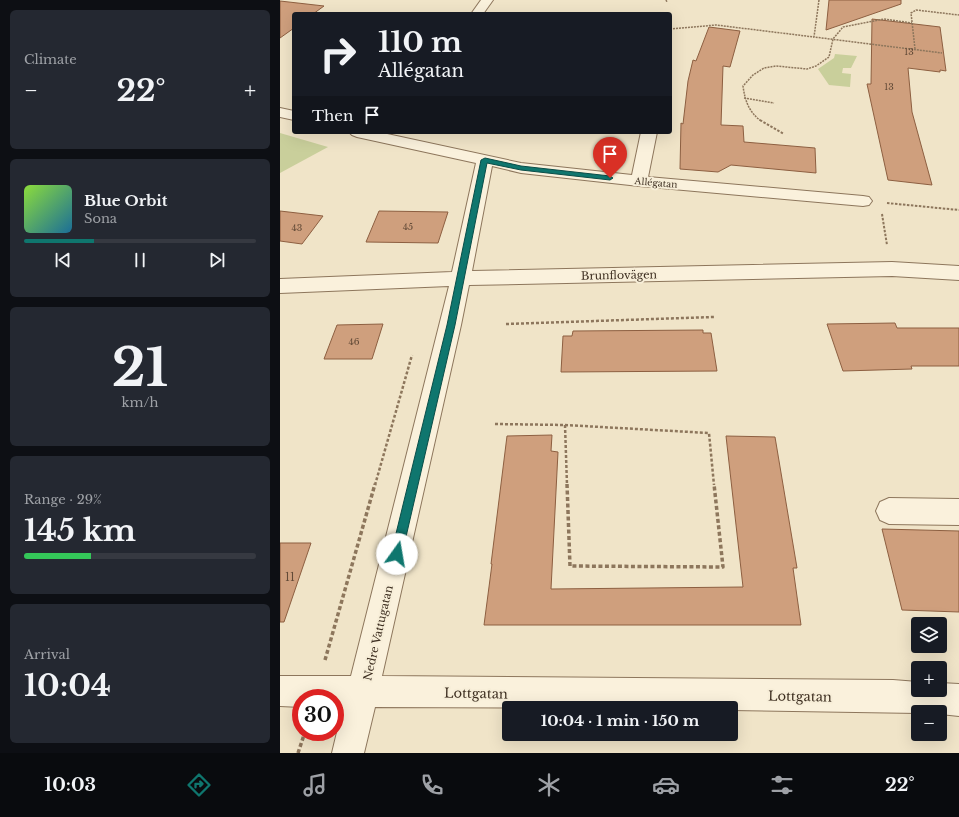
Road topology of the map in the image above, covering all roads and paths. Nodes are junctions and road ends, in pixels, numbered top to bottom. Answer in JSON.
{"nodes":[{"id":1,"x":487,"y":0,"type":"edge"},
{"id":2,"x":819,"y":0,"type":"edge"},
{"id":3,"x":478,"y":12,"type":"edge"},
{"id":4,"x":959,"y":16,"type":"edge"},
{"id":5,"x":912,"y":23,"type":"junction"},
{"id":6,"x":672,"y":29,"type":"edge"},
{"id":7,"x":814,"y":37,"type":"junction"},
{"id":8,"x":833,"y":39,"type":"junction"},
{"id":9,"x":915,"y":49,"type":"junction"},
{"id":10,"x":942,"y":53,"type":"dead end"},
{"id":11,"x":744,"y":98,"type":"junction"},
{"id":12,"x":774,"y":103,"type":"dead end"},
{"id":13,"x":280,"y":112,"type":"edge"},
{"id":14,"x":292,"y":115,"type":"edge"},
{"id":15,"x":373,"y":134,"type":"edge"},
{"id":16,"x":649,"y":134,"type":"edge"},
{"id":17,"x":784,"y":134,"type":"dead end"},
{"id":18,"x":389,"y":136,"type":"edge"},
{"id":19,"x":485,"y":160,"type":"junction"},
{"id":20,"x":639,"y":181,"type":"junction"},
{"id":21,"x":862,"y":201,"type":"joint"},
{"id":22,"x":880,"y":202,"type":"junction"},
{"id":23,"x":959,"y":210,"type":"edge"},
{"id":24,"x":892,"y":269,"type":"junction"},
{"id":25,"x":959,"y":273,"type":"edge"},
{"id":26,"x":460,"y":279,"type":"junction"},
{"id":27,"x":280,"y":286,"type":"edge"},
{"id":28,"x":714,"y":317,"type":"dead end"},
{"id":29,"x":506,"y":324,"type":"dead end"},
{"id":30,"x":414,"y":348,"type":"dead end"},
{"id":31,"x":495,"y":424,"type":"dead end"},
{"id":32,"x":565,"y":425,"type":"junction"},
{"id":33,"x":889,"y":511,"type":"dead end"},
{"id":34,"x":959,"y":512,"type":"edge"},
{"id":35,"x":316,"y":689,"type":"edge"},
{"id":36,"x":280,"y":691,"type":"edge"},
{"id":37,"x":292,"y":691,"type":"edge"},
{"id":38,"x":344,"y":691,"type":"edge"},
{"id":39,"x":364,"y":692,"type":"junction"},
{"id":40,"x":959,"y":700,"type":"edge"},
{"id":41,"x":301,"y":741,"type":"edge"},
{"id":42,"x":298,"y":753,"type":"edge"},
{"id":43,"x":348,"y":753,"type":"edge"}],
"edges":[{"from":1,"to":3,"type":"street"},
{"from":2,"to":7,"type":"path"},
{"from":4,"to":5,"type":"path"},
{"from":5,"to":8,"type":"path"},
{"from":5,"to":9,"type":"path"},
{"from":6,"to":7,"type":"path"},
{"from":7,"to":8,"type":"path"},
{"from":8,"to":9,"type":"path"},
{"from":8,"to":11,"type":"path"},
{"from":9,"to":10,"type":"path"},
{"from":11,"to":12,"type":"path"},
{"from":11,"to":17,"type":"path"},
{"from":13,"to":14,"type":"street"},
{"from":15,"to":18,"type":"street","name":"Allégatan"},
{"from":16,"to":20,"type":"street"},
{"from":18,"to":19,"type":"street","name":"Allégatan"},
{"from":19,"to":20,"type":"street","name":"Allégatan"},
{"from":19,"to":26,"type":"street","name":"Nedre Vattugatan"},
{"from":20,"to":21,"type":"street","name":"Allégatan"},
{"from":21,"to":22,"type":"path"},
{"from":22,"to":23,"type":"path"},
{"from":22,"to":24,"type":"path"},
{"from":24,"to":25,"type":"street","name":"Brunflovägen"},
{"from":24,"to":26,"type":"street","name":"Brunflovägen"},
{"from":26,"to":27,"type":"street","name":"Brunflovägen"},
{"from":26,"to":39,"type":"street","name":"Nedre Vattugatan"},
{"from":28,"to":29,"type":"path"},
{"from":30,"to":35,"type":"path"},
{"from":31,"to":32,"type":"path"},
{"from":32,"to":32,"type":"path"},
{"from":33,"to":34,"type":"street"},
{"from":36,"to":37,"type":"street","name":"Lottgatan"},
{"from":38,"to":39,"type":"street","name":"Lottgatan"},
{"from":39,"to":40,"type":"street","name":"Lottgatan"},
{"from":39,"to":43,"type":"street","name":"Nedre Vattugatan"},
{"from":41,"to":42,"type":"path"}]}
